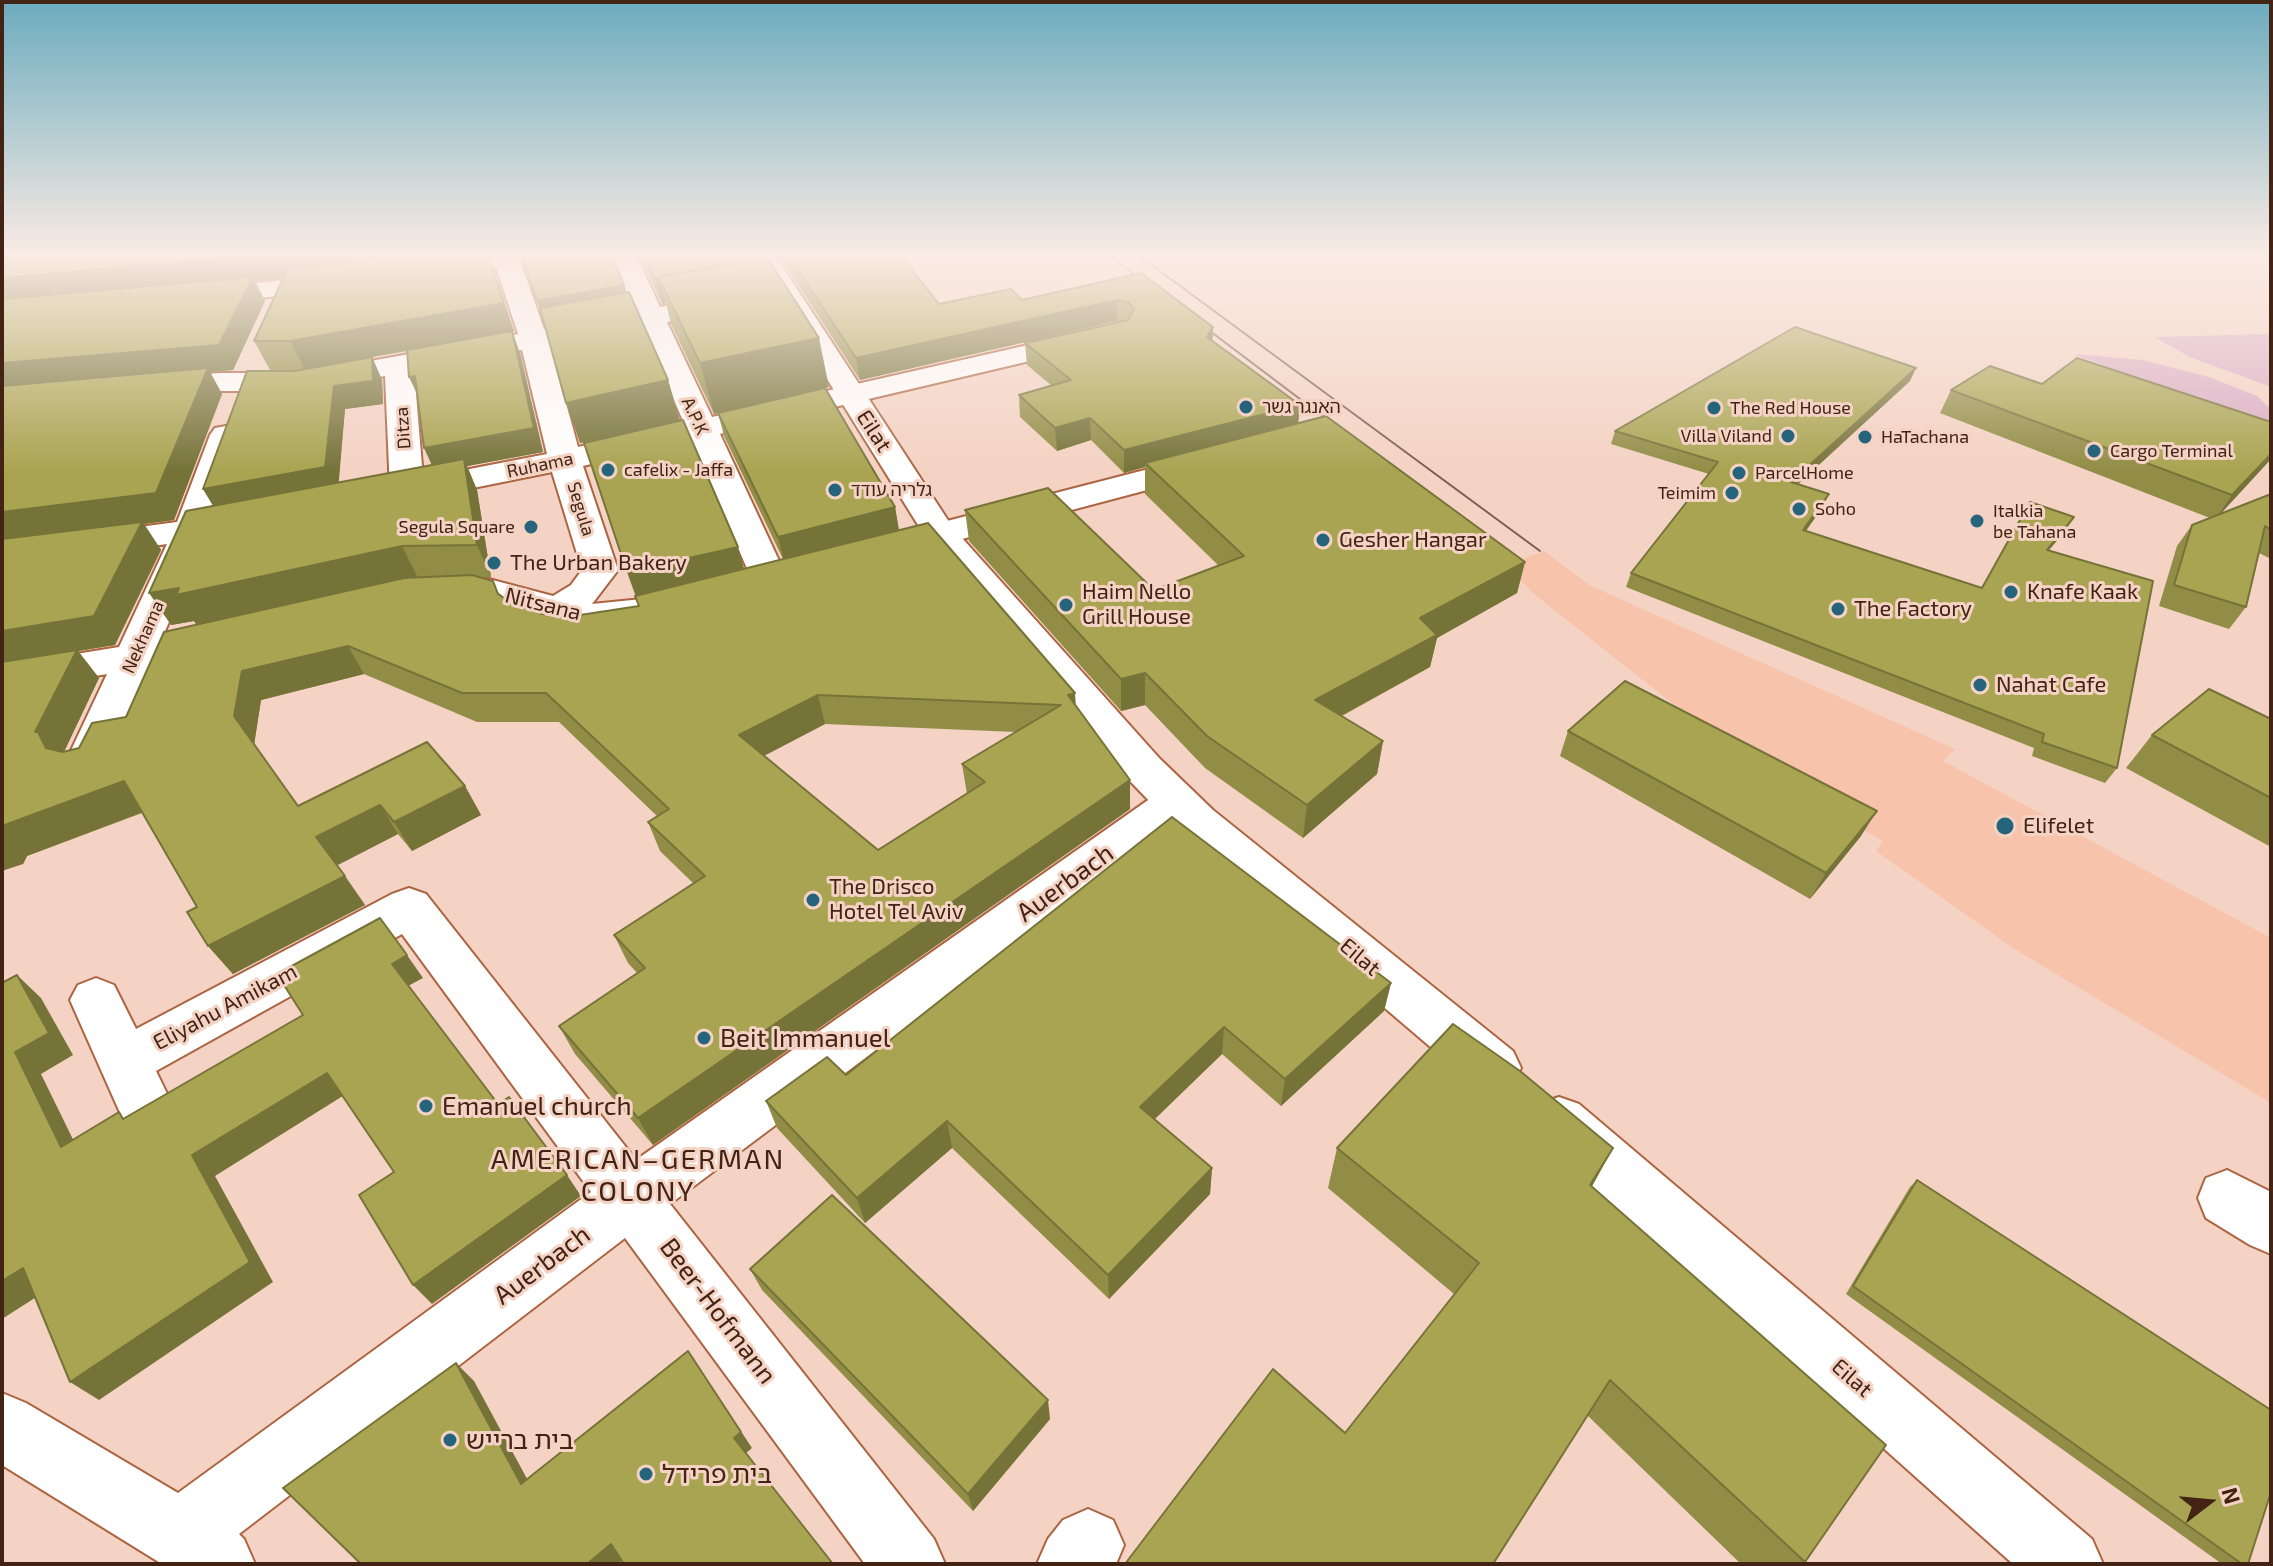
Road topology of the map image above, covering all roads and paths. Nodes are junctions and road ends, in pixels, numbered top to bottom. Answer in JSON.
{"nodes":[{"id":1,"x":529,"y":325,"type":"edge"},
{"id":2,"x":607,"y":325,"type":"edge"},
{"id":3,"x":654,"y":325,"type":"edge"},
{"id":4,"x":800,"y":325,"type":"edge"},
{"id":5,"x":1118,"y":332,"type":"edge"},
{"id":6,"x":534,"y":339,"type":"junction"},
{"id":7,"x":399,"y":365,"type":"junction"},
{"id":8,"x":251,"y":370,"type":"junction"},
{"id":9,"x":120,"y":391,"type":"edge"},
{"id":10,"x":850,"y":395,"type":"junction"},
{"id":11,"x":701,"y":429,"type":"junction"},
{"id":12,"x":1236,"y":456,"type":"edge"},
{"id":13,"x":565,"y":460,"type":"junction"},
{"id":14,"x":392,"y":494,"type":"joint"},
{"id":15,"x":260,"y":519,"type":"edge"},
{"id":16,"x":190,"y":532,"type":"junction"},
{"id":17,"x":940,"y":534,"type":"junction"},
{"id":18,"x":867,"y":554,"type":"edge"},
{"id":19,"x":2,"y":556,"type":"edge"},
{"id":20,"x":731,"y":590,"type":"edge"},
{"id":21,"x":403,"y":595,"type":"edge"},
{"id":22,"x":676,"y":604,"type":"edge"},
{"id":23,"x":557,"y":611,"type":"junction"},
{"id":24,"x":253,"y":629,"type":"edge"},
{"id":25,"x":133,"y":657,"type":"junction"},
{"id":26,"x":2,"y":679,"type":"edge"},
{"id":27,"x":87,"y":763,"type":"edge"},
{"id":28,"x":1177,"y":802,"type":"junction"},
{"id":29,"x":409,"y":907,"type":"joint"},
{"id":30,"x":96,"y":1000,"type":"dead end"},
{"id":31,"x":632,"y":1197,"type":"junction"},
{"id":32,"x":2,"y":1427,"type":"edge"},
{"id":33,"x":200,"y":1549,"type":"edge"},
{"id":34,"x":909,"y":1564,"type":"edge"},
{"id":35,"x":2067,"y":1564,"type":"edge"}],
"edges":[{"from":1,"to":6,"type":"street","name":"Segula"},
{"from":2,"to":6,"type":"street"},
{"from":3,"to":11,"type":"street","name":"A.P.K"},
{"from":4,"to":10,"type":"street","name":"Eilat"},
{"from":5,"to":10,"type":"street","name":"Ruhama"},
{"from":6,"to":7,"type":"street"},
{"from":6,"to":13,"type":"street","name":"Segula"},
{"from":7,"to":8,"type":"street"},
{"from":7,"to":14,"type":"street","name":"Ditza"},
{"from":8,"to":9,"type":"street"},
{"from":8,"to":16,"type":"street","name":"Nekhama"},
{"from":10,"to":11,"type":"street","name":"Ruhama"},
{"from":10,"to":17,"type":"street","name":"Eilat"},
{"from":11,"to":13,"type":"street","name":"Ruhama"},
{"from":11,"to":20,"type":"street","name":"A.P.K"},
{"from":12,"to":17,"type":"street"},
{"from":13,"to":14,"type":"street","name":"Ruhama"},
{"from":13,"to":23,"type":"street","name":"Segula"},
{"from":15,"to":16,"type":"street"},
{"from":16,"to":19,"type":"street"},
{"from":16,"to":25,"type":"street","name":"Nekhama"},
{"from":17,"to":18,"type":"street"},
{"from":17,"to":28,"type":"street","name":"Eilat"},
{"from":21,"to":23,"type":"street","name":"Nitsana"},
{"from":22,"to":23,"type":"street","name":"Nitsana"},
{"from":24,"to":25,"type":"street"},
{"from":25,"to":26,"type":"street"},
{"from":25,"to":27,"type":"street","name":"Nekhama"},
{"from":28,"to":31,"type":"street","name":"Auerbach"},
{"from":28,"to":35,"type":"street","name":"Eilat"},
{"from":29,"to":30,"type":"street","name":"Eliyahu Amikam"},
{"from":29,"to":31,"type":"street","name":"Beer-Hofmann"},
{"from":31,"to":33,"type":"street","name":"Auerbach"},
{"from":31,"to":34,"type":"street","name":"Beer-Hofmann"},
{"from":32,"to":33,"type":"street"}]}
